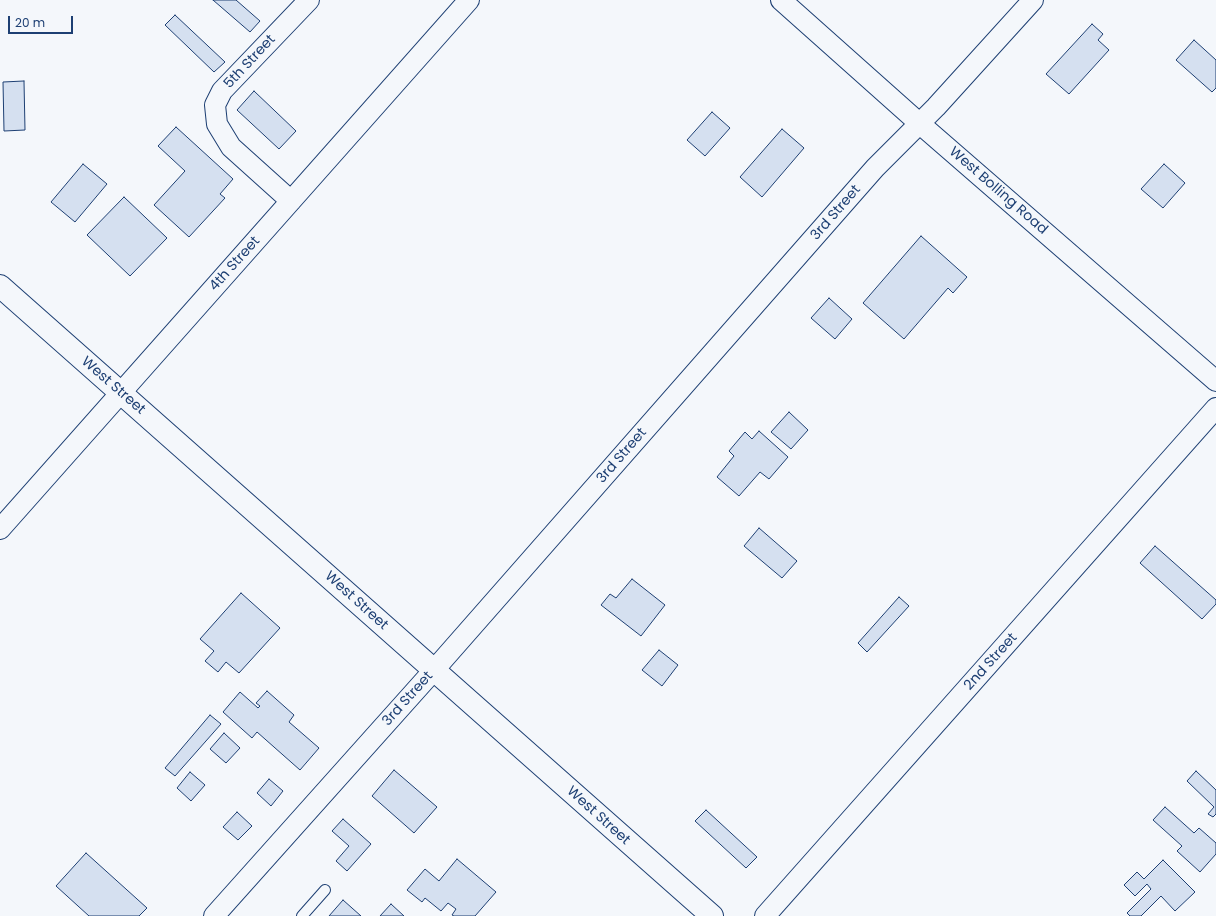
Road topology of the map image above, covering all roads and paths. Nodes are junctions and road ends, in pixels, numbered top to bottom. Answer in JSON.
{"nodes":[{"id":1,"x":309,"y":0,"type":"edge"},
{"id":2,"x":469,"y":0,"type":"edge"},
{"id":3,"x":781,"y":0,"type":"edge"},
{"id":4,"x":1033,"y":0,"type":"edge"},
{"id":5,"x":919,"y":123,"type":"junction"},
{"id":6,"x":291,"y":201,"type":"junction"},
{"id":7,"x":0,"y":286,"type":"edge"},
{"id":8,"x":1216,"y":381,"type":"edge"},
{"id":9,"x":120,"y":393,"type":"junction"},
{"id":10,"x":1216,"y":408,"type":"edge"},
{"id":11,"x":0,"y":528,"type":"edge"},
{"id":12,"x":434,"y":670,"type":"junction"},
{"id":13,"x":325,"y":890,"type":"dead end"},
{"id":14,"x":214,"y":916,"type":"edge"},
{"id":15,"x":302,"y":916,"type":"edge"},
{"id":16,"x":712,"y":916,"type":"edge"},
{"id":17,"x":765,"y":916,"type":"edge"}],
"edges":[{"from":1,"to":6,"type":"street","name":"5th Street"},
{"from":2,"to":6,"type":"street","name":"4th Street"},
{"from":3,"to":5,"type":"street","name":"West Bolling Road"},
{"from":4,"to":5,"type":"street","name":"3rd Street"},
{"from":5,"to":8,"type":"street","name":"West Bolling Road"},
{"from":5,"to":12,"type":"street","name":"3rd Street"},
{"from":6,"to":9,"type":"street","name":"4th Street"},
{"from":7,"to":9,"type":"street","name":"West Street"},
{"from":9,"to":11,"type":"street","name":"4th Street"},
{"from":9,"to":12,"type":"street","name":"West Street"},
{"from":10,"to":17,"type":"street","name":"2nd Street"},
{"from":12,"to":14,"type":"street","name":"3rd Street"},
{"from":12,"to":16,"type":"street","name":"West Street"},
{"from":13,"to":15,"type":"lane"}]}
